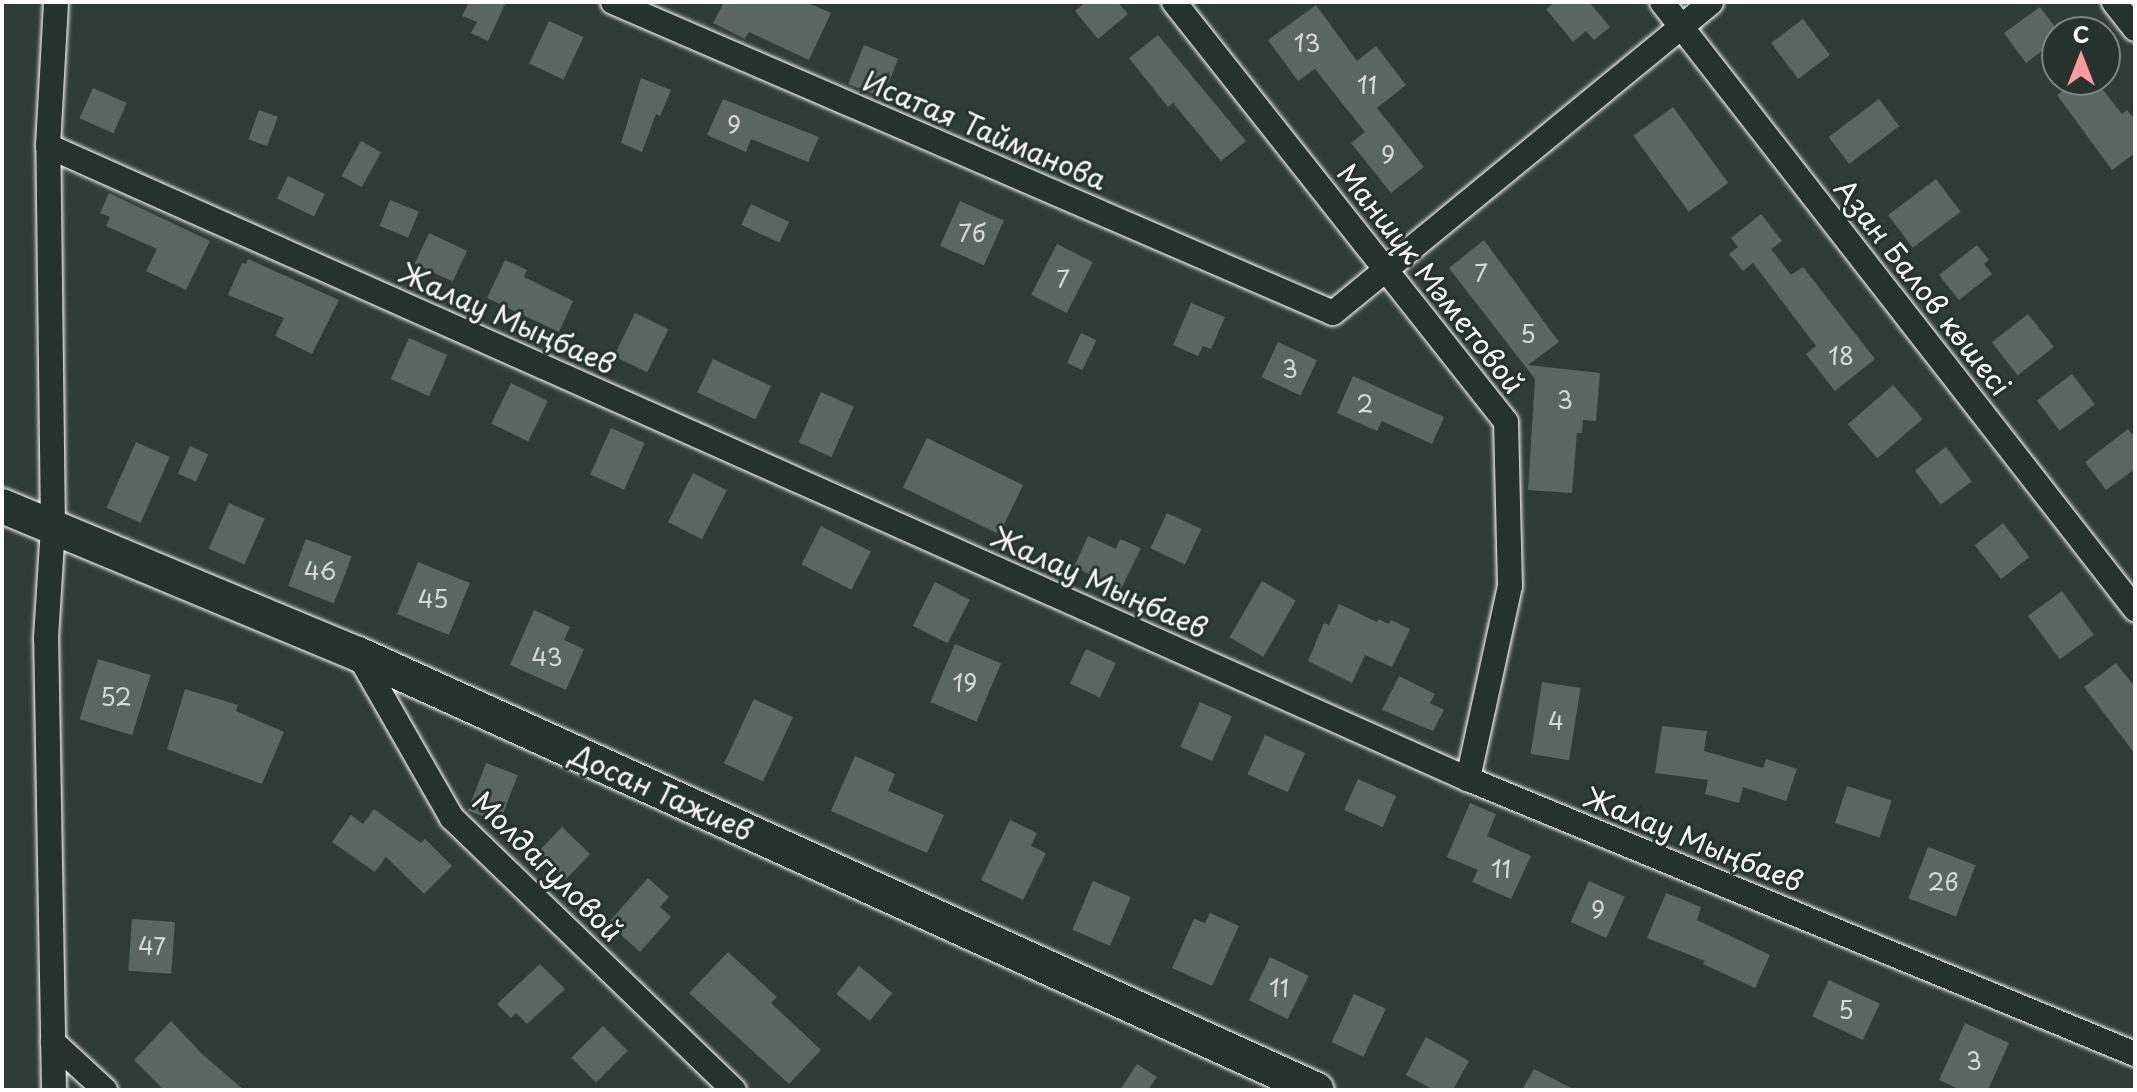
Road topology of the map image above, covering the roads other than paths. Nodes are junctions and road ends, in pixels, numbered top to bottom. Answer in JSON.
{"nodes":[{"id":1,"x":56,"y":2,"type":"edge"},
{"id":2,"x":613,"y":2,"type":"edge"},
{"id":3,"x":1174,"y":2,"type":"edge"},
{"id":4,"x":1662,"y":2,"type":"edge"},
{"id":5,"x":1711,"y":2,"type":"edge"},
{"id":6,"x":2114,"y":2,"type":"edge"},
{"id":7,"x":1682,"y":26,"type":"junction"},
{"id":8,"x":2135,"y":29,"type":"edge"},
{"id":9,"x":48,"y":146,"type":"junction"},
{"id":10,"x":1385,"y":269,"type":"junction"},
{"id":11,"x":2,"y":506,"type":"edge"},
{"id":12,"x":53,"y":528,"type":"junction"},
{"id":13,"x":2135,"y":609,"type":"edge"},
{"id":14,"x":358,"y":654,"type":"junction"},
{"id":15,"x":1468,"y":779,"type":"junction"},
{"id":16,"x":53,"y":1042,"type":"junction"},
{"id":17,"x":2135,"y":1054,"type":"edge"},
{"id":18,"x":54,"y":1090,"type":"edge"},
{"id":19,"x":105,"y":1090,"type":"edge"},
{"id":20,"x":734,"y":1090,"type":"edge"},
{"id":21,"x":1317,"y":1090,"type":"edge"}],
"edges":[{"from":1,"to":9,"type":"street"},
{"from":2,"to":10,"type":"street","name":"Исатая Тайманова"},
{"from":3,"to":10,"type":"street","name":"Маншүк Мәметовой"},
{"from":4,"to":7,"type":"street","name":"Азан Балов көшесі"},
{"from":5,"to":7,"type":"street"},
{"from":6,"to":8,"type":"street"},
{"from":7,"to":10,"type":"street"},
{"from":7,"to":13,"type":"street","name":"Азан Балов көшесі"},
{"from":9,"to":12,"type":"street"},
{"from":9,"to":15,"type":"street","name":"Жалау Мыңбаев"},
{"from":10,"to":15,"type":"street","name":"Маншүк Мәметовой"},
{"from":11,"to":12,"type":"street","name":"Досан Тажиев"},
{"from":12,"to":14,"type":"street","name":"Досан Тажиев"},
{"from":12,"to":16,"type":"street"},
{"from":14,"to":20,"type":"street","name":"Молдагуловой"},
{"from":14,"to":21,"type":"street","name":"Досан Тажиев"},
{"from":15,"to":17,"type":"street","name":"Жалау Мыңбаев"},
{"from":16,"to":18,"type":"street"},
{"from":16,"to":19,"type":"street"}]}
